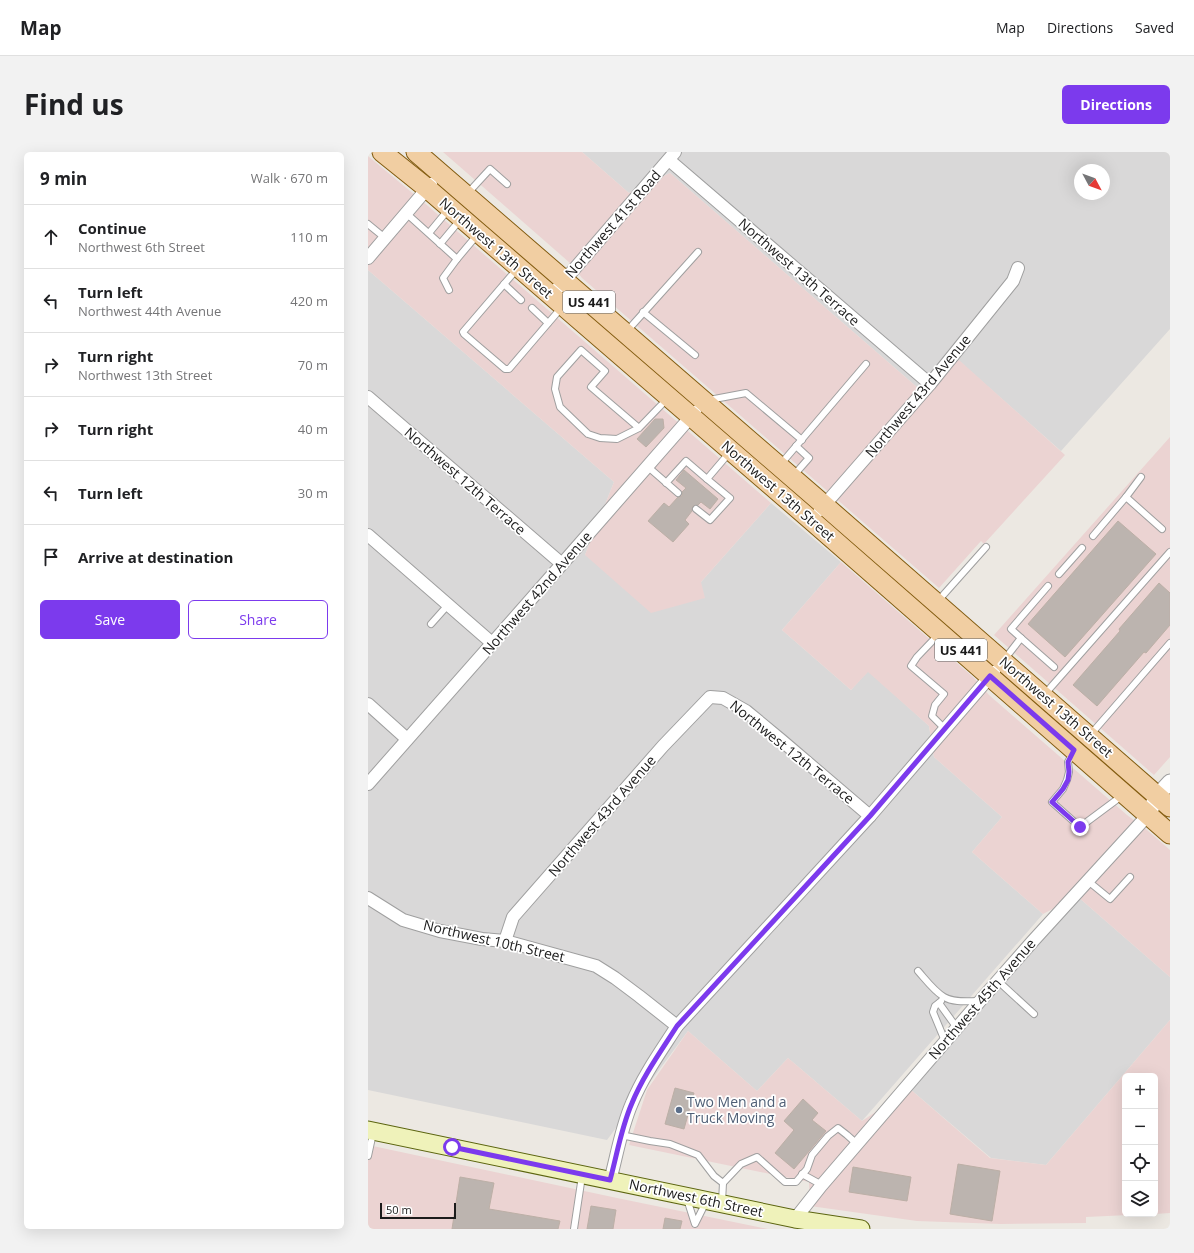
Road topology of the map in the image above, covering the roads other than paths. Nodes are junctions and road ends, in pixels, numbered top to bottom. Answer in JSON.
{"nodes":[{"id":1,"x":382,"y":152,"type":"edge"},
{"id":2,"x":416,"y":152,"type":"edge"},
{"id":3,"x":672,"y":156,"type":"edge"},
{"id":4,"x":441,"y":174,"type":"junction"},
{"id":5,"x":507,"y":184,"type":"dead end"},
{"id":6,"x":428,"y":188,"type":"junction"},
{"id":7,"x":466,"y":196,"type":"junction"},
{"id":8,"x":406,"y":213,"type":"junction"},
{"id":9,"x":456,"y":213,"type":"junction"},
{"id":10,"x":368,"y":224,"type":"edge"},
{"id":11,"x":429,"y":233,"type":"junction"},
{"id":12,"x":479,"y":233,"type":"junction"},
{"id":13,"x":385,"y":238,"type":"junction"},
{"id":14,"x":440,"y":244,"type":"junction"},
{"id":15,"x":698,"y":252,"type":"dead end"},
{"id":16,"x":368,"y":258,"type":"edge"},
{"id":17,"x":457,"y":259,"type":"junction"},
{"id":18,"x":518,"y":267,"type":"junction"},
{"id":19,"x":1018,"y":268,"type":"dead end"},
{"id":20,"x":564,"y":281,"type":"junction"},
{"id":21,"x":504,"y":284,"type":"junction"},
{"id":22,"x":449,"y":290,"type":"dead end"},
{"id":23,"x":521,"y":300,"type":"dead end"},
{"id":24,"x":557,"y":301,"type":"junction"},
{"id":25,"x":532,"y":308,"type":"dead end"},
{"id":26,"x":643,"y":312,"type":"junction"},
{"id":27,"x":548,"y":323,"type":"junction"},
{"id":28,"x":625,"y":333,"type":"junction"},
{"id":29,"x":695,"y":355,"type":"dead end"},
{"id":30,"x":866,"y":364,"type":"dead end"},
{"id":31,"x":930,"y":384,"type":"junction"},
{"id":32,"x":368,"y":397,"type":"edge"},
{"id":33,"x":669,"y":397,"type":"junction"},
{"id":34,"x":704,"y":401,"type":"junction"},
{"id":35,"x":691,"y":416,"type":"junction"},
{"id":36,"x":639,"y":428,"type":"junction"},
{"id":37,"x":802,"y":440,"type":"junction"},
{"id":38,"x":796,"y":446,"type":"junction"},
{"id":39,"x":731,"y":451,"type":"junction"},
{"id":40,"x":647,"y":466,"type":"junction"},
{"id":41,"x":786,"y":472,"type":"junction"},
{"id":42,"x":1141,"y":477,"type":"dead end"},
{"id":43,"x":707,"y":479,"type":"junction"},
{"id":44,"x":666,"y":483,"type":"junction"},
{"id":45,"x":678,"y":493,"type":"dead end"},
{"id":46,"x":1126,"y":497,"type":"junction"},
{"id":47,"x":824,"y":505,"type":"junction"},
{"id":48,"x":696,"y":508,"type":"dead end"},
{"id":49,"x":811,"y":520,"type":"junction"},
{"id":50,"x":1162,"y":529,"type":"dead end"},
{"id":51,"x":368,"y":535,"type":"edge"},
{"id":52,"x":1093,"y":536,"type":"dead end"},
{"id":53,"x":986,"y":547,"type":"dead end"},
{"id":54,"x":1082,"y":548,"type":"dead end"},
{"id":55,"x":1170,"y":552,"type":"edge"},
{"id":56,"x":562,"y":564,"type":"junction"},
{"id":57,"x":1059,"y":574,"type":"dead end"},
{"id":58,"x":1048,"y":586,"type":"dead end"},
{"id":59,"x":936,"y":603,"type":"junction"},
{"id":60,"x":448,"y":605,"type":"junction"},
{"id":61,"x":431,"y":624,"type":"dead end"},
{"id":62,"x":940,"y":632,"type":"junction"},
{"id":63,"x":1021,"y":638,"type":"junction"},
{"id":64,"x":492,"y":643,"type":"junction"},
{"id":65,"x":1170,"y":643,"type":"edge"},
{"id":66,"x":1003,"y":661,"type":"junction"},
{"id":67,"x":1054,"y":667,"type":"dead end"},
{"id":68,"x":990,"y":676,"type":"junction"},
{"id":69,"x":1043,"y":696,"type":"junction"},
{"id":70,"x":710,"y":697,"type":"joint"},
{"id":71,"x":368,"y":704,"type":"edge"},
{"id":72,"x":945,"y":729,"type":"junction"},
{"id":73,"x":1089,"y":736,"type":"junction"},
{"id":74,"x":408,"y":739,"type":"junction"},
{"id":75,"x":1074,"y":750,"type":"junction"},
{"id":76,"x":1170,"y":782,"type":"edge"},
{"id":77,"x":368,"y":784,"type":"edge"},
{"id":78,"x":1125,"y":794,"type":"junction"},
{"id":79,"x":1164,"y":802,"type":"edge"},
{"id":80,"x":1148,"y":815,"type":"junction"},
{"id":81,"x":870,"y":816,"type":"junction"},
{"id":82,"x":1170,"y":834,"type":"edge"},
{"id":83,"x":1130,"y":877,"type":"dead end"},
{"id":84,"x":1088,"y":881,"type":"junction"},
{"id":85,"x":368,"y":898,"type":"edge"},
{"id":86,"x":505,"y":941,"type":"junction"},
{"id":87,"x":918,"y":971,"type":"dead end"},
{"id":88,"x":998,"y":981,"type":"junction"},
{"id":89,"x":945,"y":998,"type":"junction"},
{"id":90,"x":980,"y":1002,"type":"junction"},
{"id":91,"x":939,"y":1003,"type":"junction"},
{"id":92,"x":1034,"y":1014,"type":"dead end"},
{"id":93,"x":677,"y":1026,"type":"junction"},
{"id":94,"x":957,"y":1028,"type":"junction"},
{"id":95,"x":945,"y":1041,"type":"junction"},
{"id":96,"x":371,"y":1130,"type":"edge"},
{"id":97,"x":621,"y":1135,"type":"junction"},
{"id":98,"x":857,"y":1144,"type":"junction"},
{"id":99,"x":368,"y":1156,"type":"edge"},
{"id":100,"x":802,"y":1174,"type":"junction"},
{"id":101,"x":582,"y":1175,"type":"junction"},
{"id":102,"x":610,"y":1180,"type":"junction"},
{"id":103,"x":723,"y":1183,"type":"junction"},
{"id":104,"x":822,"y":1185,"type":"junction"},
{"id":105,"x":687,"y":1196,"type":"junction"},
{"id":106,"x":714,"y":1202,"type":"junction"},
{"id":107,"x":795,"y":1219,"type":"junction"},
{"id":108,"x":574,"y":1229,"type":"edge"},
{"id":109,"x":861,"y":1229,"type":"edge"}],
"edges":[{"from":1,"to":6,"type":"main road","name":"Northwest 13th Street","number":"US 441"},
{"from":2,"to":4,"type":"main road","name":"Northwest 13th Street","number":"US 441"},
{"from":3,"to":20,"type":"street","name":"Northwest 41st Road"},
{"from":3,"to":31,"type":"street","name":"Northwest 13th Terrace"},
{"from":4,"to":6,"type":"street"},
{"from":4,"to":7,"type":"main road","name":"Northwest 13th Street","number":"US 441"},
{"from":5,"to":7,"type":"lane"},
{"from":6,"to":8,"type":"street"},
{"from":6,"to":9,"type":"main road","name":"Northwest 13th Street","number":"US 441"},
{"from":7,"to":20,"type":"main road","name":"Northwest 13th Street","number":"US 441"},
{"from":8,"to":11,"type":"lane"},
{"from":8,"to":13,"type":"street"},
{"from":9,"to":11,"type":"lane"},
{"from":9,"to":12,"type":"main road","name":"Northwest 13th Street","number":"US 441"},
{"from":9,"to":14,"type":"lane"},
{"from":10,"to":13,"type":"lane"},
{"from":11,"to":14,"type":"lane"},
{"from":12,"to":17,"type":"lane"},
{"from":12,"to":18,"type":"main road","name":"Northwest 13th Street","number":"US 441"},
{"from":13,"to":16,"type":"street"},
{"from":14,"to":17,"type":"lane"},
{"from":15,"to":26,"type":"lane"},
{"from":17,"to":22,"type":"lane"},
{"from":18,"to":21,"type":"lane"},
{"from":18,"to":24,"type":"main road","name":"Northwest 13th Street","number":"US 441"},
{"from":19,"to":31,"type":"street","name":"Northwest 43rd Avenue"},
{"from":20,"to":24,"type":"street","name":"Northwest 41st Road"},
{"from":20,"to":28,"type":"main road","name":"Northwest 13th Street","number":"US 441"},
{"from":21,"to":23,"type":"lane"},
{"from":21,"to":27,"type":"lane"},
{"from":24,"to":27,"type":"lane"},
{"from":24,"to":33,"type":"main road","name":"Northwest 13th Street","number":"US 441"},
{"from":25,"to":27,"type":"lane"},
{"from":26,"to":28,"type":"lane"},
{"from":26,"to":29,"type":"lane"},
{"from":28,"to":34,"type":"main road","name":"Northwest 13th Street","number":"US 441"},
{"from":30,"to":37,"type":"lane"},
{"from":31,"to":47,"type":"street","name":"Northwest 43rd Avenue"},
{"from":32,"to":56,"type":"street","name":"Northwest 12th Terrace"},
{"from":33,"to":35,"type":"main road","name":"Northwest 13th Street","number":"US 441"},
{"from":33,"to":36,"type":"lane"},
{"from":34,"to":35,"type":"street","name":"Northwest 42nd Avenue"},
{"from":34,"to":37,"type":"lane"},
{"from":34,"to":41,"type":"main road","name":"Northwest 13th Street","number":"US 441"},
{"from":35,"to":39,"type":"main road","name":"Northwest 13th Street","number":"US 441"},
{"from":35,"to":40,"type":"street","name":"Northwest 42nd Avenue"},
{"from":36,"to":36,"type":"lane"},
{"from":37,"to":38,"type":"lane"},
{"from":38,"to":41,"type":"lane"},
{"from":38,"to":41,"type":"lane"},
{"from":39,"to":43,"type":"lane"},
{"from":39,"to":49,"type":"main road","name":"Northwest 13th Street","number":"US 441"},
{"from":40,"to":44,"type":"lane"},
{"from":40,"to":56,"type":"street","name":"Northwest 42nd Avenue"},
{"from":41,"to":47,"type":"main road","name":"Northwest 13th Street","number":"US 441"},
{"from":42,"to":46,"type":"lane"},
{"from":43,"to":44,"type":"lane"},
{"from":43,"to":48,"type":"lane"},
{"from":44,"to":45,"type":"lane"},
{"from":46,"to":50,"type":"lane"},
{"from":46,"to":52,"type":"lane"},
{"from":47,"to":49,"type":"street","name":"Northwest 43rd Avenue"},
{"from":47,"to":59,"type":"main road","name":"Northwest 13th Street","number":"US 441"},
{"from":49,"to":62,"type":"main road","name":"Northwest 13th Street","number":"US 441"},
{"from":51,"to":60,"type":"street"},
{"from":53,"to":59,"type":"lane"},
{"from":54,"to":57,"type":"lane"},
{"from":55,"to":69,"type":"lane"},
{"from":56,"to":64,"type":"street","name":"Northwest 42nd Avenue"},
{"from":58,"to":63,"type":"lane"},
{"from":59,"to":66,"type":"main road","name":"Northwest 13th Street","number":"US 441"},
{"from":60,"to":61,"type":"lane"},
{"from":60,"to":64,"type":"street"},
{"from":62,"to":68,"type":"main road","name":"Northwest 13th Street","number":"US 441"},
{"from":62,"to":72,"type":"lane"},
{"from":63,"to":66,"type":"lane"},
{"from":63,"to":67,"type":"lane"},
{"from":64,"to":74,"type":"street","name":"Northwest 42nd Avenue"},
{"from":65,"to":73,"type":"lane"},
{"from":66,"to":68,"type":"street"},
{"from":66,"to":69,"type":"main road","name":"Northwest 13th Street","number":"US 441"},
{"from":68,"to":72,"type":"street"},
{"from":68,"to":75,"type":"main road","name":"Northwest 13th Street","number":"US 441"},
{"from":69,"to":73,"type":"main road","name":"Northwest 13th Street","number":"US 441"},
{"from":70,"to":81,"type":"street","name":"Northwest 12th Terrace"},
{"from":70,"to":86,"type":"street","name":"Northwest 43rd Avenue"},
{"from":71,"to":74,"type":"street"},
{"from":72,"to":81,"type":"street"},
{"from":73,"to":79,"type":"main road","name":"Northwest 13th Street","number":"US 441"},
{"from":74,"to":77,"type":"street","name":"Northwest 42nd Avenue"},
{"from":75,"to":78,"type":"main road","name":"Northwest 13th Street","number":"US 441"},
{"from":75,"to":78,"type":"lane"},
{"from":76,"to":79,"type":"street","name":"Northwest 45th Avenue"},
{"from":78,"to":80,"type":"main road","name":"Northwest 13th Street","number":"US 441"},
{"from":79,"to":80,"type":"street","name":"Northwest 45th Avenue"},
{"from":80,"to":82,"type":"main road","name":"Northwest 13th Street","number":"US 441"},
{"from":80,"to":84,"type":"street","name":"Northwest 45th Avenue"},
{"from":81,"to":93,"type":"street"},
{"from":83,"to":84,"type":"lane"},
{"from":84,"to":88,"type":"street","name":"Northwest 45th Avenue"},
{"from":85,"to":86,"type":"street","name":"Northwest 10th Street"},
{"from":86,"to":93,"type":"street","name":"Northwest 10th Street"},
{"from":87,"to":89,"type":"lane"},
{"from":88,"to":90,"type":"street","name":"Northwest 45th Avenue"},
{"from":88,"to":92,"type":"lane"},
{"from":89,"to":90,"type":"lane"},
{"from":89,"to":91,"type":"lane"},
{"from":90,"to":94,"type":"street","name":"Northwest 45th Avenue"},
{"from":91,"to":94,"type":"lane"},
{"from":91,"to":95,"type":"lane"},
{"from":93,"to":97,"type":"street"},
{"from":94,"to":95,"type":"street","name":"Northwest 45th Avenue"},
{"from":95,"to":98,"type":"street","name":"Northwest 45th Avenue"},
{"from":96,"to":99,"type":"lane"},
{"from":96,"to":101,"type":"main road","name":"Northwest 6th Street"},
{"from":97,"to":102,"type":"street"},
{"from":97,"to":103,"type":"lane"},
{"from":98,"to":100,"type":"lane"},
{"from":98,"to":104,"type":"street","name":"Northwest 45th Avenue"},
{"from":100,"to":103,"type":"lane"},
{"from":100,"to":104,"type":"lane"},
{"from":101,"to":102,"type":"main road","name":"Northwest 6th Street"},
{"from":101,"to":108,"type":"lane"},
{"from":102,"to":105,"type":"main road","name":"Northwest 6th Street"},
{"from":103,"to":106,"type":"lane"},
{"from":104,"to":107,"type":"street","name":"Northwest 45th Avenue"},
{"from":105,"to":106,"type":"main road","name":"Northwest 6th Street"},
{"from":105,"to":106,"type":"lane"},
{"from":106,"to":107,"type":"main road","name":"Northwest 6th Street"},
{"from":107,"to":109,"type":"main road","name":"Northwest 6th Street"}]}
